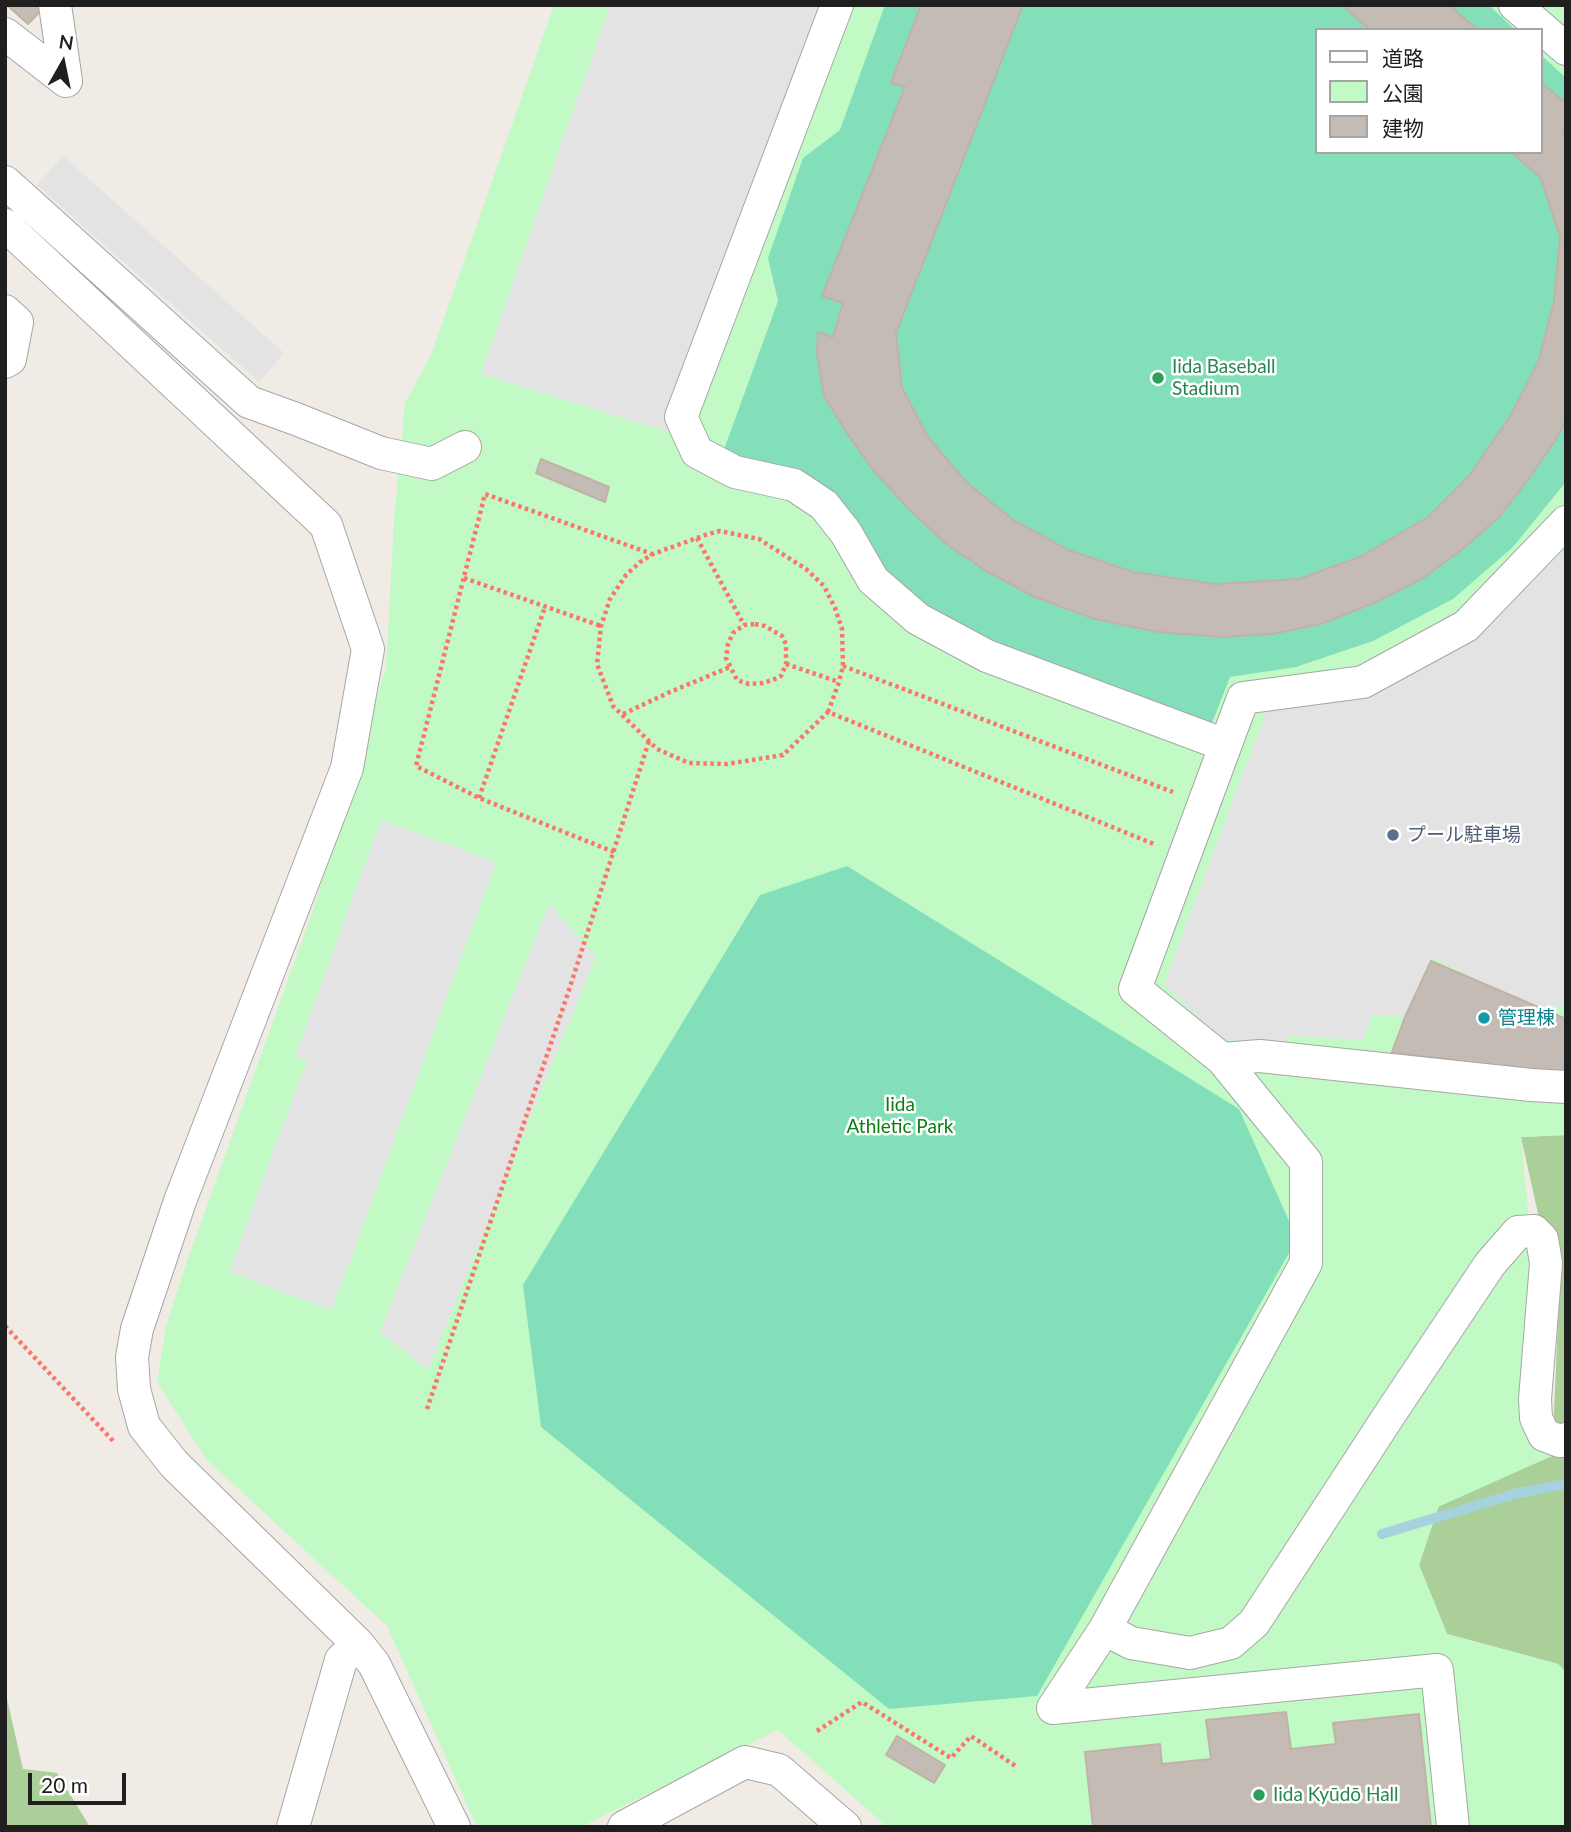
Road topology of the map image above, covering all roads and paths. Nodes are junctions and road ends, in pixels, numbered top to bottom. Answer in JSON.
{"nodes":[{"id":1,"x":55,"y":5,"type":"edge"},
{"id":2,"x":837,"y":5,"type":"edge"},
{"id":3,"x":1515,"y":5,"type":"edge"},
{"id":4,"x":1542,"y":28,"type":"edge"},
{"id":5,"x":1543,"y":29,"type":"edge"},
{"id":6,"x":5,"y":33,"type":"edge"},
{"id":7,"x":1566,"y":49,"type":"edge"},
{"id":8,"x":5,"y":182,"type":"edge"},
{"id":9,"x":5,"y":225,"type":"edge"},
{"id":10,"x":5,"y":311,"type":"edge"},
{"id":11,"x":5,"y":362,"type":"edge"},
{"id":12,"x":466,"y":447,"type":"dead end"},
{"id":13,"x":1566,"y":522,"type":"edge"},
{"id":14,"x":697,"y":538,"type":"junction"},
{"id":15,"x":653,"y":554,"type":"junction"},
{"id":16,"x":464,"y":578,"type":"junction"},
{"id":17,"x":545,"y":607,"type":"junction"},
{"id":18,"x":744,"y":625,"type":"junction"},
{"id":19,"x":601,"y":626,"type":"junction"},
{"id":20,"x":786,"y":664,"type":"junction"},
{"id":21,"x":843,"y":666,"type":"junction"},
{"id":22,"x":730,"y":667,"type":"junction"},
{"id":23,"x":839,"y":682,"type":"junction"},
{"id":24,"x":828,"y":712,"type":"junction"},
{"id":25,"x":623,"y":714,"type":"junction"},
{"id":26,"x":649,"y":740,"type":"junction"},
{"id":27,"x":1226,"y":745,"type":"junction"},
{"id":28,"x":480,"y":798,"type":"junction"},
{"id":29,"x":1203,"y":804,"type":"junction"},
{"id":30,"x":614,"y":852,"type":"junction"},
{"id":31,"x":1184,"y":856,"type":"junction"},
{"id":32,"x":1222,"y":1059,"type":"junction"},
{"id":33,"x":1566,"y":1087,"type":"edge"},
{"id":34,"x":426,"y":1409,"type":"dead end"},
{"id":35,"x":1566,"y":1439,"type":"edge"},
{"id":36,"x":1105,"y":1629,"type":"junction"},
{"id":37,"x":358,"y":1644,"type":"junction"},
{"id":38,"x":817,"y":1731,"type":"dead end"},
{"id":39,"x":1017,"y":1767,"type":"dead end"},
{"id":40,"x":293,"y":1827,"type":"edge"},
{"id":41,"x":454,"y":1827,"type":"edge"},
{"id":42,"x":624,"y":1827,"type":"edge"},
{"id":43,"x":845,"y":1827,"type":"edge"},
{"id":44,"x":1453,"y":1827,"type":"edge"}],
"edges":[{"from":1,"to":6,"type":"street"},
{"from":2,"to":27,"type":"street"},
{"from":3,"to":4,"type":"street"},
{"from":5,"to":7,"type":"street"},
{"from":8,"to":12,"type":"street"},
{"from":9,"to":37,"type":"street"},
{"from":10,"to":11,"type":"street"},
{"from":13,"to":27,"type":"street"},
{"from":14,"to":15,"type":"path"},
{"from":14,"to":18,"type":"path"},
{"from":14,"to":21,"type":"path"},
{"from":15,"to":16,"type":"path"},
{"from":15,"to":19,"type":"path"},
{"from":16,"to":17,"type":"path"},
{"from":16,"to":28,"type":"path"},
{"from":17,"to":19,"type":"path"},
{"from":17,"to":28,"type":"path"},
{"from":18,"to":20,"type":"path"},
{"from":18,"to":22,"type":"path"},
{"from":19,"to":25,"type":"path"},
{"from":20,"to":22,"type":"path"},
{"from":20,"to":23,"type":"path"},
{"from":21,"to":23,"type":"path"},
{"from":21,"to":29,"type":"path"},
{"from":22,"to":25,"type":"path"},
{"from":23,"to":24,"type":"path"},
{"from":24,"to":26,"type":"path"},
{"from":24,"to":31,"type":"path"},
{"from":25,"to":26,"type":"path"},
{"from":26,"to":30,"type":"path"},
{"from":27,"to":29,"type":"street"},
{"from":28,"to":30,"type":"path"},
{"from":29,"to":31,"type":"street"},
{"from":30,"to":34,"type":"path"},
{"from":31,"to":32,"type":"street"},
{"from":32,"to":33,"type":"street"},
{"from":32,"to":36,"type":"street"},
{"from":35,"to":36,"type":"street"},
{"from":36,"to":44,"type":"street"},
{"from":37,"to":40,"type":"street"},
{"from":37,"to":41,"type":"street"},
{"from":38,"to":39,"type":"path"},
{"from":42,"to":43,"type":"street"}]}
